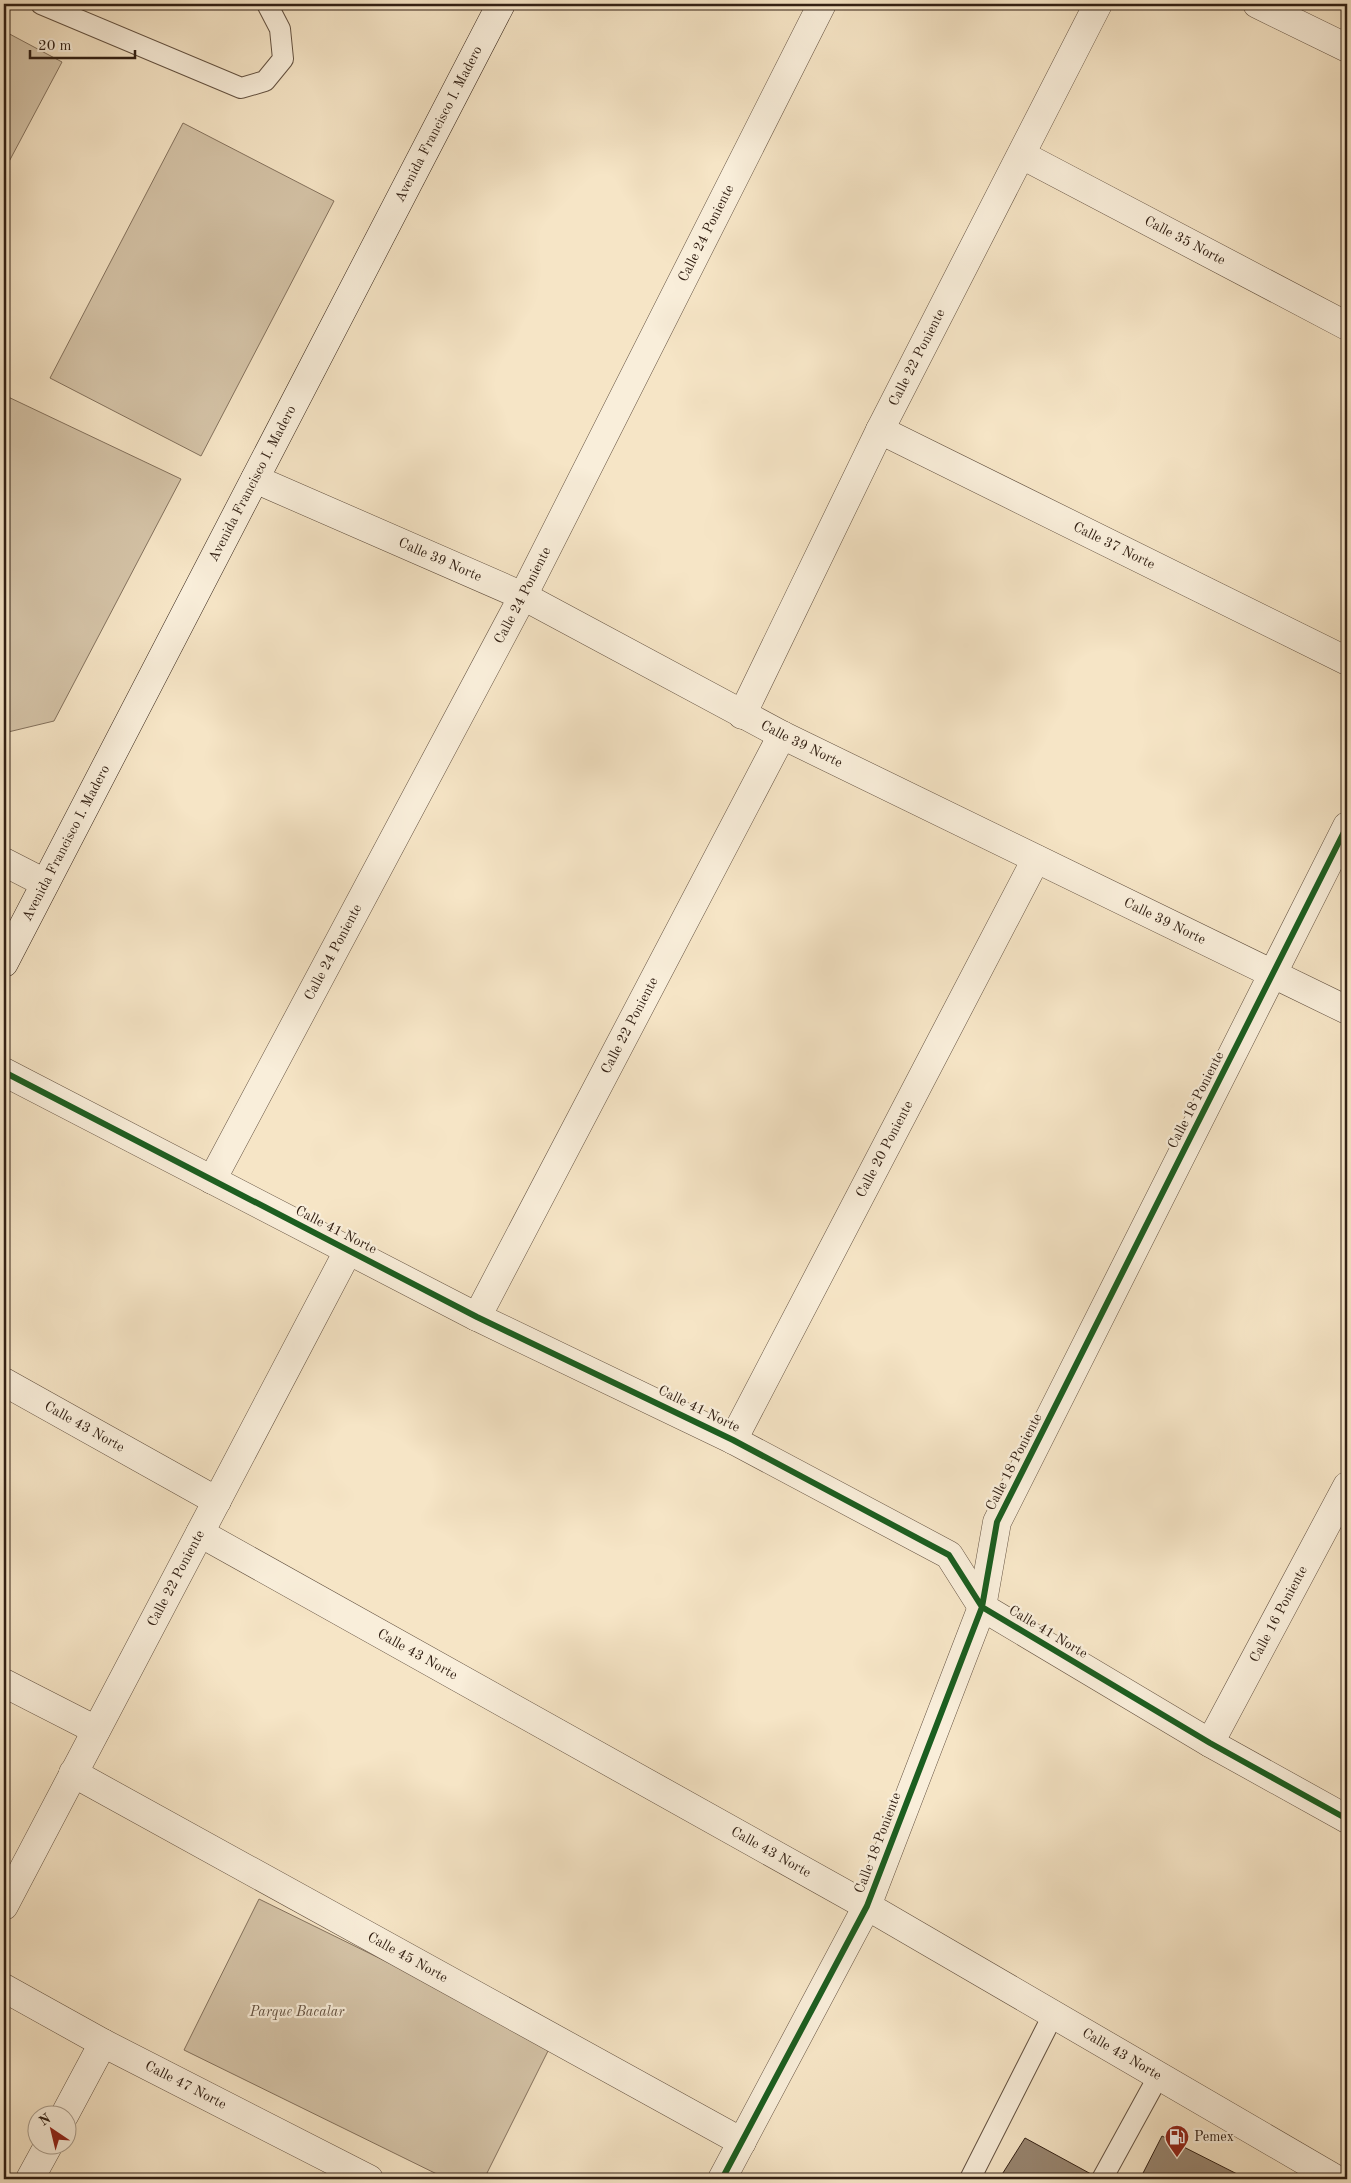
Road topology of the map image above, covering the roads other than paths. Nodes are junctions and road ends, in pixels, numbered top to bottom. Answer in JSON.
{"nodes":[{"id":1,"x":41,"y":4,"type":"edge"},
{"id":2,"x":267,"y":4,"type":"edge"},
{"id":3,"x":501,"y":4,"type":"edge"},
{"id":4,"x":822,"y":4,"type":"edge"},
{"id":5,"x":1098,"y":4,"type":"edge"},
{"id":6,"x":1257,"y":4,"type":"edge"},
{"id":7,"x":1347,"y":48,"type":"edge"},
{"id":8,"x":1022,"y":155,"type":"junction"},
{"id":9,"x":1347,"y":326,"type":"edge"},
{"id":10,"x":880,"y":430,"type":"junction"},
{"id":11,"x":255,"y":479,"type":"junction"},
{"id":12,"x":523,"y":596,"type":"junction"},
{"id":13,"x":1347,"y":661,"type":"edge"},
{"id":14,"x":742,"y":715,"type":"junction"},
{"id":15,"x":782,"y":735,"type":"junction"},
{"id":16,"x":1347,"y":826,"type":"edge"},
{"id":17,"x":1036,"y":859,"type":"junction"},
{"id":18,"x":4,"y":862,"type":"edge"},
{"id":19,"x":45,"y":883,"type":"junction"},
{"id":20,"x":4,"y":963,"type":"edge"},
{"id":21,"x":1273,"y":975,"type":"junction"},
{"id":22,"x":1347,"y":1010,"type":"edge"},
{"id":23,"x":4,"y":1072,"type":"edge"},
{"id":24,"x":212,"y":1180,"type":"junction"},
{"id":25,"x":348,"y":1251,"type":"junction"},
{"id":26,"x":477,"y":1317,"type":"junction"},
{"id":27,"x":4,"y":1382,"type":"edge"},
{"id":28,"x":733,"y":1440,"type":"junction"},
{"id":29,"x":1347,"y":1486,"type":"edge"},
{"id":30,"x":217,"y":1501,"type":"junction"},
{"id":31,"x":200,"y":1534,"type":"junction"},
{"id":32,"x":982,"y":1607,"type":"junction"},
{"id":33,"x":4,"y":1683,"type":"edge"},
{"id":34,"x":96,"y":1730,"type":"junction"},
{"id":35,"x":1210,"y":1743,"type":"junction"},
{"id":36,"x":73,"y":1773,"type":"junction"},
{"id":37,"x":1347,"y":1819,"type":"edge"},
{"id":38,"x":4,"y":1906,"type":"edge"},
{"id":39,"x":867,"y":1906,"type":"junction"},
{"id":40,"x":4,"y":1988,"type":"edge"},
{"id":41,"x":1053,"y":2015,"type":"junction"},
{"id":42,"x":102,"y":2043,"type":"junction"},
{"id":43,"x":1158,"y":2077,"type":"junction"},
{"id":44,"x":69,"y":2106,"type":"edge"},
{"id":45,"x":742,"y":2142,"type":"junction"},
{"id":46,"x":43,"y":2156,"type":"edge"},
{"id":47,"x":360,"y":2177,"type":"edge"},
{"id":48,"x":30,"y":2179,"type":"edge"},
{"id":49,"x":722,"y":2179,"type":"edge"},
{"id":50,"x":970,"y":2179,"type":"edge"},
{"id":51,"x":1102,"y":2179,"type":"edge"},
{"id":52,"x":1336,"y":2179,"type":"edge"}],
"edges":[{"from":1,"to":2,"type":"lane"},
{"from":3,"to":11,"type":"street","name":"Avenida Francisco I. Madero"},
{"from":4,"to":12,"type":"street","name":"Calle 24 Poniente"},
{"from":5,"to":8,"type":"street","name":"Calle 22 Poniente"},
{"from":6,"to":7,"type":"street"},
{"from":8,"to":9,"type":"street","name":"Calle 35 Norte"},
{"from":8,"to":10,"type":"street","name":"Calle 22 Poniente"},
{"from":10,"to":13,"type":"street","name":"Calle 37 Norte"},
{"from":10,"to":14,"type":"street","name":"Calle 22 Poniente"},
{"from":11,"to":12,"type":"street","name":"Calle 39 Norte"},
{"from":11,"to":19,"type":"street","name":"Avenida Francisco I. Madero"},
{"from":12,"to":14,"type":"street","name":"Calle 39 Norte"},
{"from":12,"to":24,"type":"street","name":"Calle 24 Poniente"},
{"from":14,"to":15,"type":"street","name":"Calle 39 Norte"},
{"from":15,"to":17,"type":"street","name":"Calle 39 Norte"},
{"from":15,"to":26,"type":"street","name":"Calle 22 Poniente"},
{"from":16,"to":21,"type":"street","name":"Calle 18 Poniente"},
{"from":17,"to":21,"type":"street","name":"Calle 39 Norte"},
{"from":17,"to":28,"type":"street","name":"Calle 20 Poniente"},
{"from":18,"to":19,"type":"street"},
{"from":19,"to":20,"type":"street","name":"Avenida Francisco I. Madero"},
{"from":21,"to":22,"type":"street","name":"Calle 39 Norte"},
{"from":21,"to":32,"type":"street","name":"Calle 18 Poniente"},
{"from":23,"to":24,"type":"street","name":"Calle 41 Norte"},
{"from":24,"to":25,"type":"street","name":"Calle 41 Norte"},
{"from":25,"to":26,"type":"street","name":"Calle 41 Norte"},
{"from":25,"to":30,"type":"street","name":"Calle 22 Poniente"},
{"from":26,"to":28,"type":"street","name":"Calle 41 Norte"},
{"from":27,"to":30,"type":"street","name":"Calle 43 Norte"},
{"from":28,"to":32,"type":"street","name":"Calle 41 Norte"},
{"from":29,"to":35,"type":"street","name":"Calle 16 Poniente"},
{"from":30,"to":31,"type":"street","name":"Calle 22 Poniente"},
{"from":31,"to":34,"type":"street","name":"Calle 22 Poniente"},
{"from":31,"to":39,"type":"street","name":"Calle 43 Norte"},
{"from":32,"to":35,"type":"street","name":"Calle 41 Norte"},
{"from":32,"to":39,"type":"street","name":"Calle 18 Poniente"},
{"from":33,"to":34,"type":"street"},
{"from":34,"to":36,"type":"street","name":"Calle 22 Poniente"},
{"from":35,"to":37,"type":"street","name":"Calle 41 Norte"},
{"from":36,"to":38,"type":"street","name":"Calle 22 Poniente"},
{"from":36,"to":45,"type":"street","name":"Calle 45 Norte"},
{"from":39,"to":41,"type":"street","name":"Calle 43 Norte"},
{"from":39,"to":45,"type":"street","name":"Calle 18 Poniente"},
{"from":40,"to":42,"type":"street","name":"Calle 47 Norte"},
{"from":41,"to":43,"type":"street","name":"Calle 43 Norte"},
{"from":41,"to":50,"type":"lane"},
{"from":42,"to":44,"type":"street"},
{"from":42,"to":47,"type":"street","name":"Calle 47 Norte"},
{"from":43,"to":51,"type":"lane"},
{"from":43,"to":52,"type":"street","name":"Calle 43 Norte"},
{"from":45,"to":49,"type":"street","name":"Calle 18 Poniente"},
{"from":46,"to":48,"type":"street"}]}
